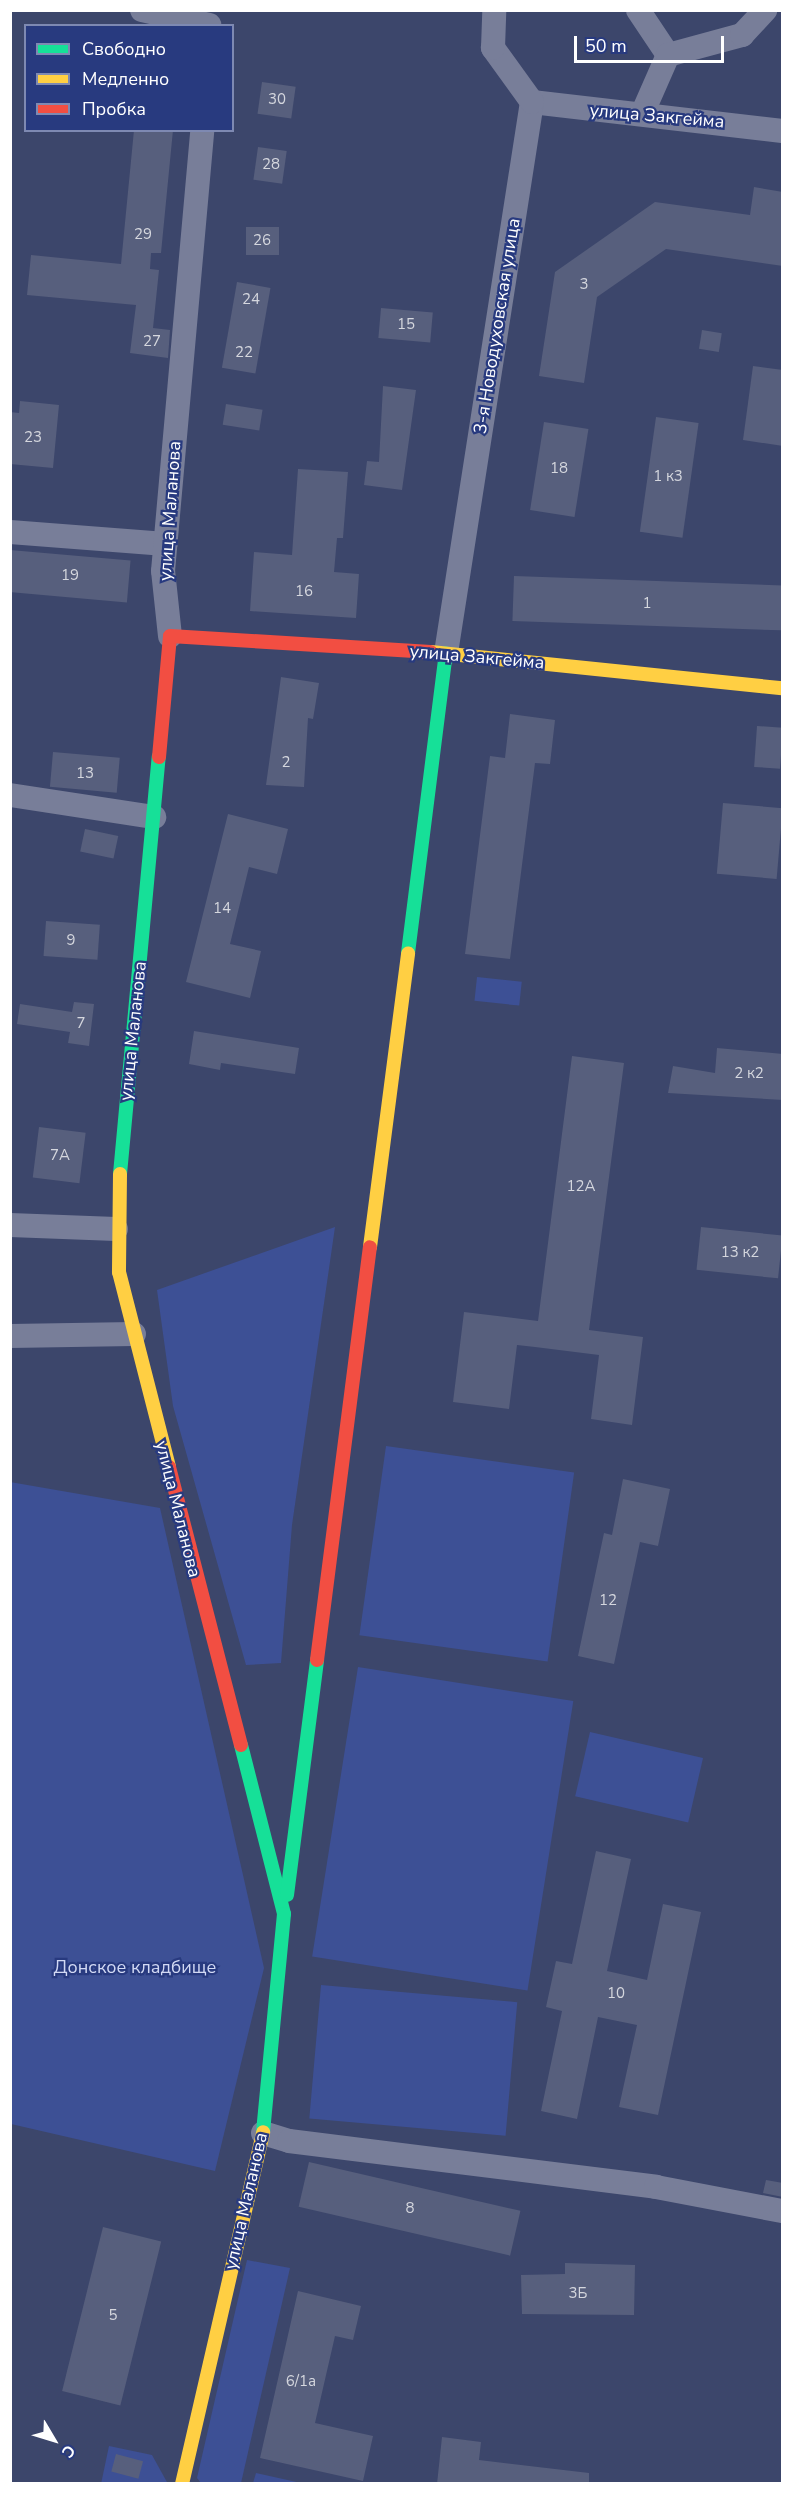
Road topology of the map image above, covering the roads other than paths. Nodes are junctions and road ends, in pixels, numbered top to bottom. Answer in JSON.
{"nodes":[{"id":1,"x":142,"y":10,"type":"edge"},
{"id":2,"x":494,"y":10,"type":"edge"},
{"id":3,"x":638,"y":10,"type":"edge"},
{"id":4,"x":765,"y":10,"type":"edge"},
{"id":5,"x":205,"y":24,"type":"edge"},
{"id":6,"x":668,"y":55,"type":"junction"},
{"id":7,"x":532,"y":102,"type":"junction"},
{"id":8,"x":643,"y":112,"type":"junction"},
{"id":9,"x":783,"y":131,"type":"edge"},
{"id":10,"x":202,"y":132,"type":"edge"},
{"id":11,"x":10,"y":532,"type":"edge"},
{"id":12,"x":166,"y":544,"type":"junction"},
{"id":13,"x":170,"y":636,"type":"junction"},
{"id":14,"x":446,"y":653,"type":"junction"},
{"id":15,"x":783,"y":688,"type":"edge"},
{"id":16,"x":10,"y":795,"type":"edge"},
{"id":17,"x":154,"y":817,"type":"junction"},
{"id":18,"x":10,"y":1225,"type":"edge"},
{"id":19,"x":116,"y":1229,"type":"junction"},
{"id":20,"x":134,"y":1334,"type":"junction"},
{"id":21,"x":10,"y":1336,"type":"edge"},
{"id":22,"x":284,"y":1914,"type":"junction"},
{"id":23,"x":263,"y":2133,"type":"junction"},
{"id":24,"x":783,"y":2211,"type":"edge"},
{"id":25,"x":182,"y":2484,"type":"edge"}],
"edges":[{"from":1,"to":5,"type":"street"},
{"from":2,"to":7,"type":"street"},
{"from":3,"to":6,"type":"street"},
{"from":4,"to":6,"type":"street"},
{"from":6,"to":8,"type":"street"},
{"from":7,"to":8,"type":"street","name":"улица Закгейма"},
{"from":7,"to":14,"type":"street","name":"3-я Новодуховская улица"},
{"from":8,"to":9,"type":"street","name":"улица Закгейма"},
{"from":10,"to":12,"type":"street","name":"улица Маланова"},
{"from":11,"to":12,"type":"street"},
{"from":12,"to":13,"type":"street","name":"улица Маланова"},
{"from":13,"to":14,"type":"street","name":"улица Закгейма"},
{"from":13,"to":17,"type":"street","name":"улица Маланова"},
{"from":14,"to":15,"type":"street","name":"улица Закгейма"},
{"from":14,"to":22,"type":"street","name":"улица Маланова"},
{"from":16,"to":17,"type":"street"},
{"from":17,"to":19,"type":"street","name":"улица Маланова"},
{"from":18,"to":19,"type":"street"},
{"from":19,"to":20,"type":"street","name":"улица Маланова"},
{"from":20,"to":21,"type":"street"},
{"from":20,"to":22,"type":"street","name":"улица Маланова"},
{"from":22,"to":23,"type":"street","name":"улица Маланова"},
{"from":23,"to":24,"type":"street"},
{"from":23,"to":25,"type":"street","name":"улица Маланова"}]}
